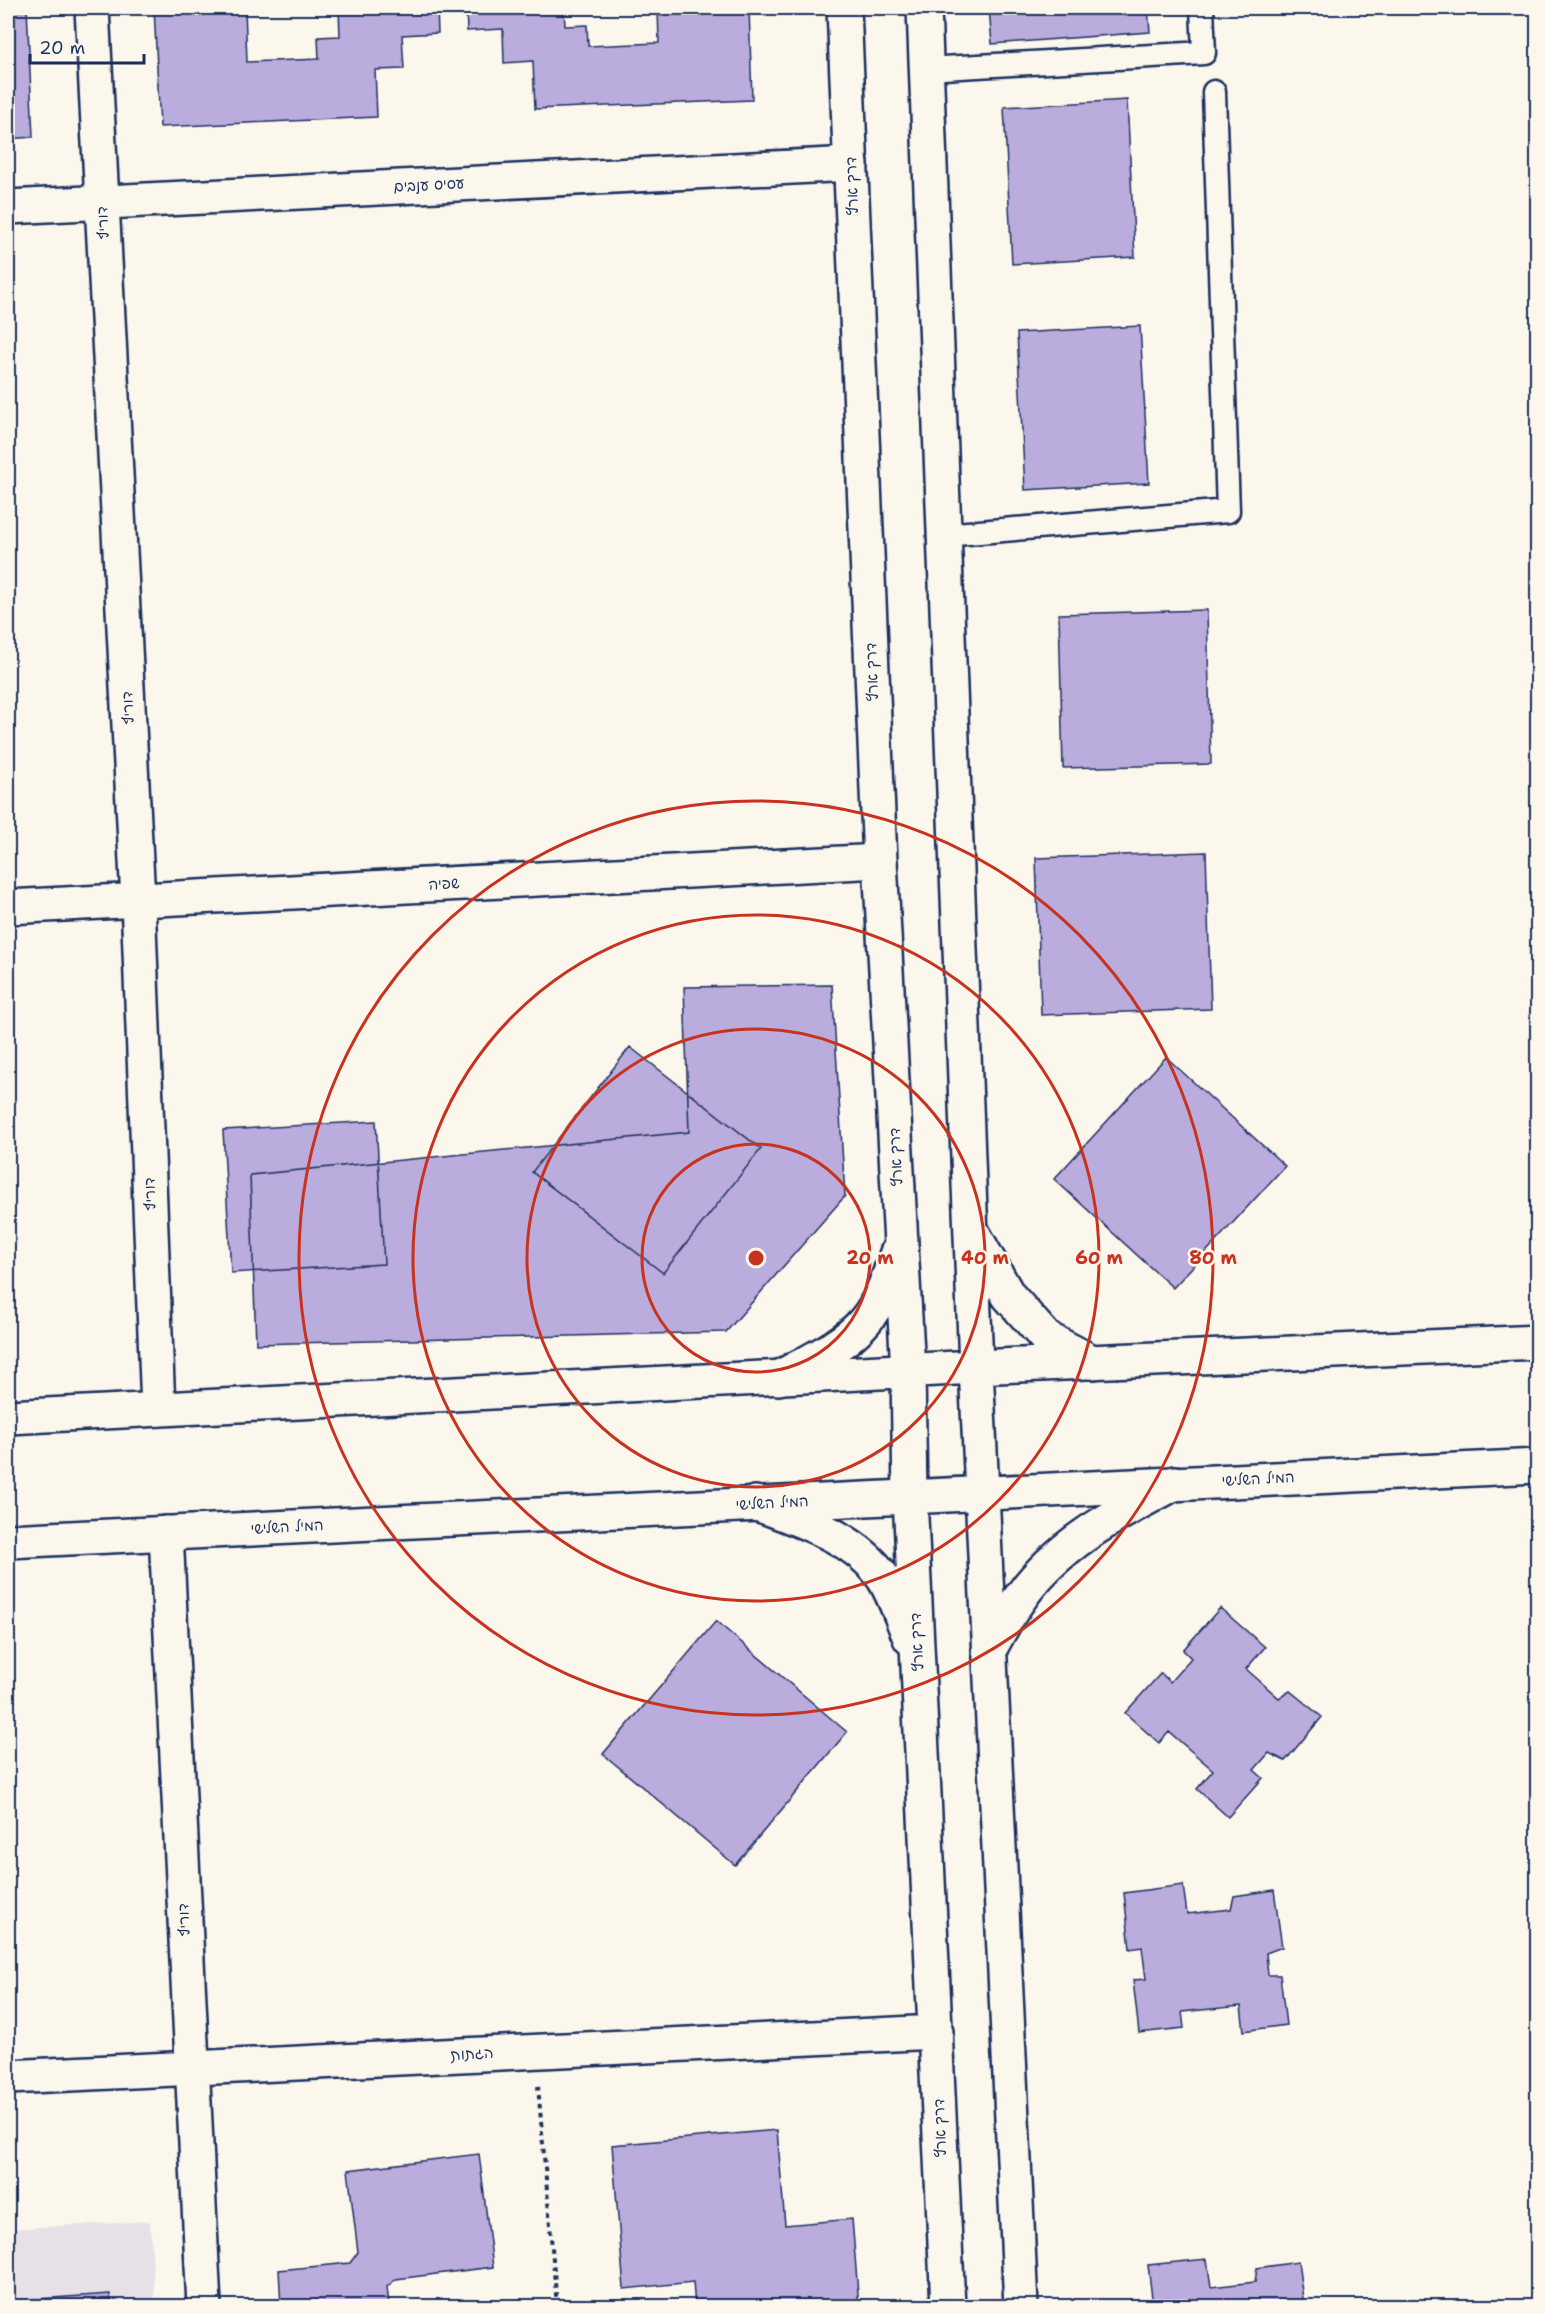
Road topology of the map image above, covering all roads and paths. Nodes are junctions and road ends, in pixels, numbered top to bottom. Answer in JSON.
{"nodes":[{"id":1,"x":92,"y":8,"type":"edge"},
{"id":2,"x":844,"y":8,"type":"edge"},
{"id":3,"x":924,"y":8,"type":"edge"},
{"id":4,"x":1202,"y":8,"type":"edge"},
{"id":5,"x":926,"y":69,"type":"junction"},
{"id":6,"x":1214,"y":92,"type":"dead end"},
{"id":7,"x":851,"y":164,"type":"junction"},
{"id":8,"x":102,"y":202,"type":"junction"},
{"id":9,"x":8,"y":207,"type":"edge"},
{"id":10,"x":944,"y":535,"type":"junction"},
{"id":11,"x":880,"y":861,"type":"junction"},
{"id":12,"x":138,"y":900,"type":"junction"},
{"id":13,"x":8,"y":907,"type":"edge"},
{"id":14,"x":970,"y":1227,"type":"junction"},
{"id":15,"x":901,"y":1240,"type":"junction"},
{"id":16,"x":1538,"y":1342,"type":"edge"},
{"id":17,"x":1092,"y":1362,"type":"junction"},
{"id":18,"x":976,"y":1367,"type":"junction"},
{"id":19,"x":908,"y":1371,"type":"junction"},
{"id":20,"x":779,"y":1378,"type":"junction"},
{"id":21,"x":158,"y":1409,"type":"junction"},
{"id":22,"x":8,"y":1417,"type":"edge"},
{"id":23,"x":1538,"y":1466,"type":"edge"},
{"id":24,"x":1175,"y":1483,"type":"junction"},
{"id":25,"x":981,"y":1492,"type":"junction"},
{"id":26,"x":909,"y":1496,"type":"junction"},
{"id":27,"x":755,"y":1503,"type":"junction"},
{"id":28,"x":166,"y":1533,"type":"junction"},
{"id":29,"x":8,"y":1541,"type":"edge"},
{"id":30,"x":989,"y":1650,"type":"junction"},
{"id":31,"x":917,"y":1653,"type":"junction"},
{"id":32,"x":936,"y":2032,"type":"junction"},
{"id":33,"x":535,"y":2051,"type":"junction"},
{"id":34,"x":190,"y":2067,"type":"junction"},
{"id":35,"x":8,"y":2077,"type":"edge"},
{"id":36,"x":204,"y":2307,"type":"edge"},
{"id":37,"x":557,"y":2307,"type":"edge"},
{"id":38,"x":948,"y":2307,"type":"edge"},
{"id":39,"x":1021,"y":2307,"type":"edge"}],
"edges":[{"from":1,"to":8,"type":"street","name":"דוריף"},
{"from":2,"to":7,"type":"street","name":"דרך ארץ"},
{"from":3,"to":5,"type":"street"},
{"from":4,"to":5,"type":"lane"},
{"from":5,"to":10,"type":"street"},
{"from":6,"to":10,"type":"lane"},
{"from":7,"to":8,"type":"street","name":"עסיס ענבים"},
{"from":7,"to":11,"type":"street","name":"דרך ארץ"},
{"from":8,"to":9,"type":"street","name":"עסיס ענבים"},
{"from":8,"to":12,"type":"street","name":"דוריף"},
{"from":10,"to":14,"type":"street"},
{"from":11,"to":12,"type":"street","name":"שפיה"},
{"from":11,"to":15,"type":"street","name":"דרך ארץ"},
{"from":12,"to":13,"type":"street","name":"שפיה"},
{"from":12,"to":21,"type":"street","name":"דוריף"},
{"from":14,"to":17,"type":"street"},
{"from":14,"to":18,"type":"street"},
{"from":15,"to":19,"type":"street","name":"דרך ארץ"},
{"from":15,"to":20,"type":"street"},
{"from":16,"to":17,"type":"street"},
{"from":17,"to":18,"type":"street"},
{"from":18,"to":19,"type":"street"},
{"from":18,"to":25,"type":"street"},
{"from":19,"to":20,"type":"street"},
{"from":19,"to":26,"type":"street","name":"דרך ארץ"},
{"from":20,"to":21,"type":"street"},
{"from":21,"to":22,"type":"street"},
{"from":23,"to":24,"type":"street","name":"המיל השלישי"},
{"from":24,"to":25,"type":"street","name":"המיל השלישי"},
{"from":24,"to":30,"type":"street"},
{"from":25,"to":26,"type":"street","name":"המיל השלישי"},
{"from":25,"to":30,"type":"street"},
{"from":26,"to":27,"type":"street","name":"המיל השלישי"},
{"from":26,"to":31,"type":"street","name":"דרך ארץ"},
{"from":27,"to":28,"type":"street","name":"המיל השלישי"},
{"from":27,"to":31,"type":"street"},
{"from":28,"to":29,"type":"street","name":"המיל השלישי"},
{"from":28,"to":34,"type":"street","name":"דוריף"},
{"from":30,"to":39,"type":"street"},
{"from":31,"to":32,"type":"street","name":"דרך ארץ"},
{"from":32,"to":33,"type":"street","name":"הגתות"},
{"from":32,"to":38,"type":"street","name":"דרך ארץ"},
{"from":33,"to":34,"type":"street","name":"הגתות"},
{"from":33,"to":37,"type":"path"},
{"from":34,"to":35,"type":"street","name":"הגתות"},
{"from":34,"to":36,"type":"street","name":"דוריף"}]}
